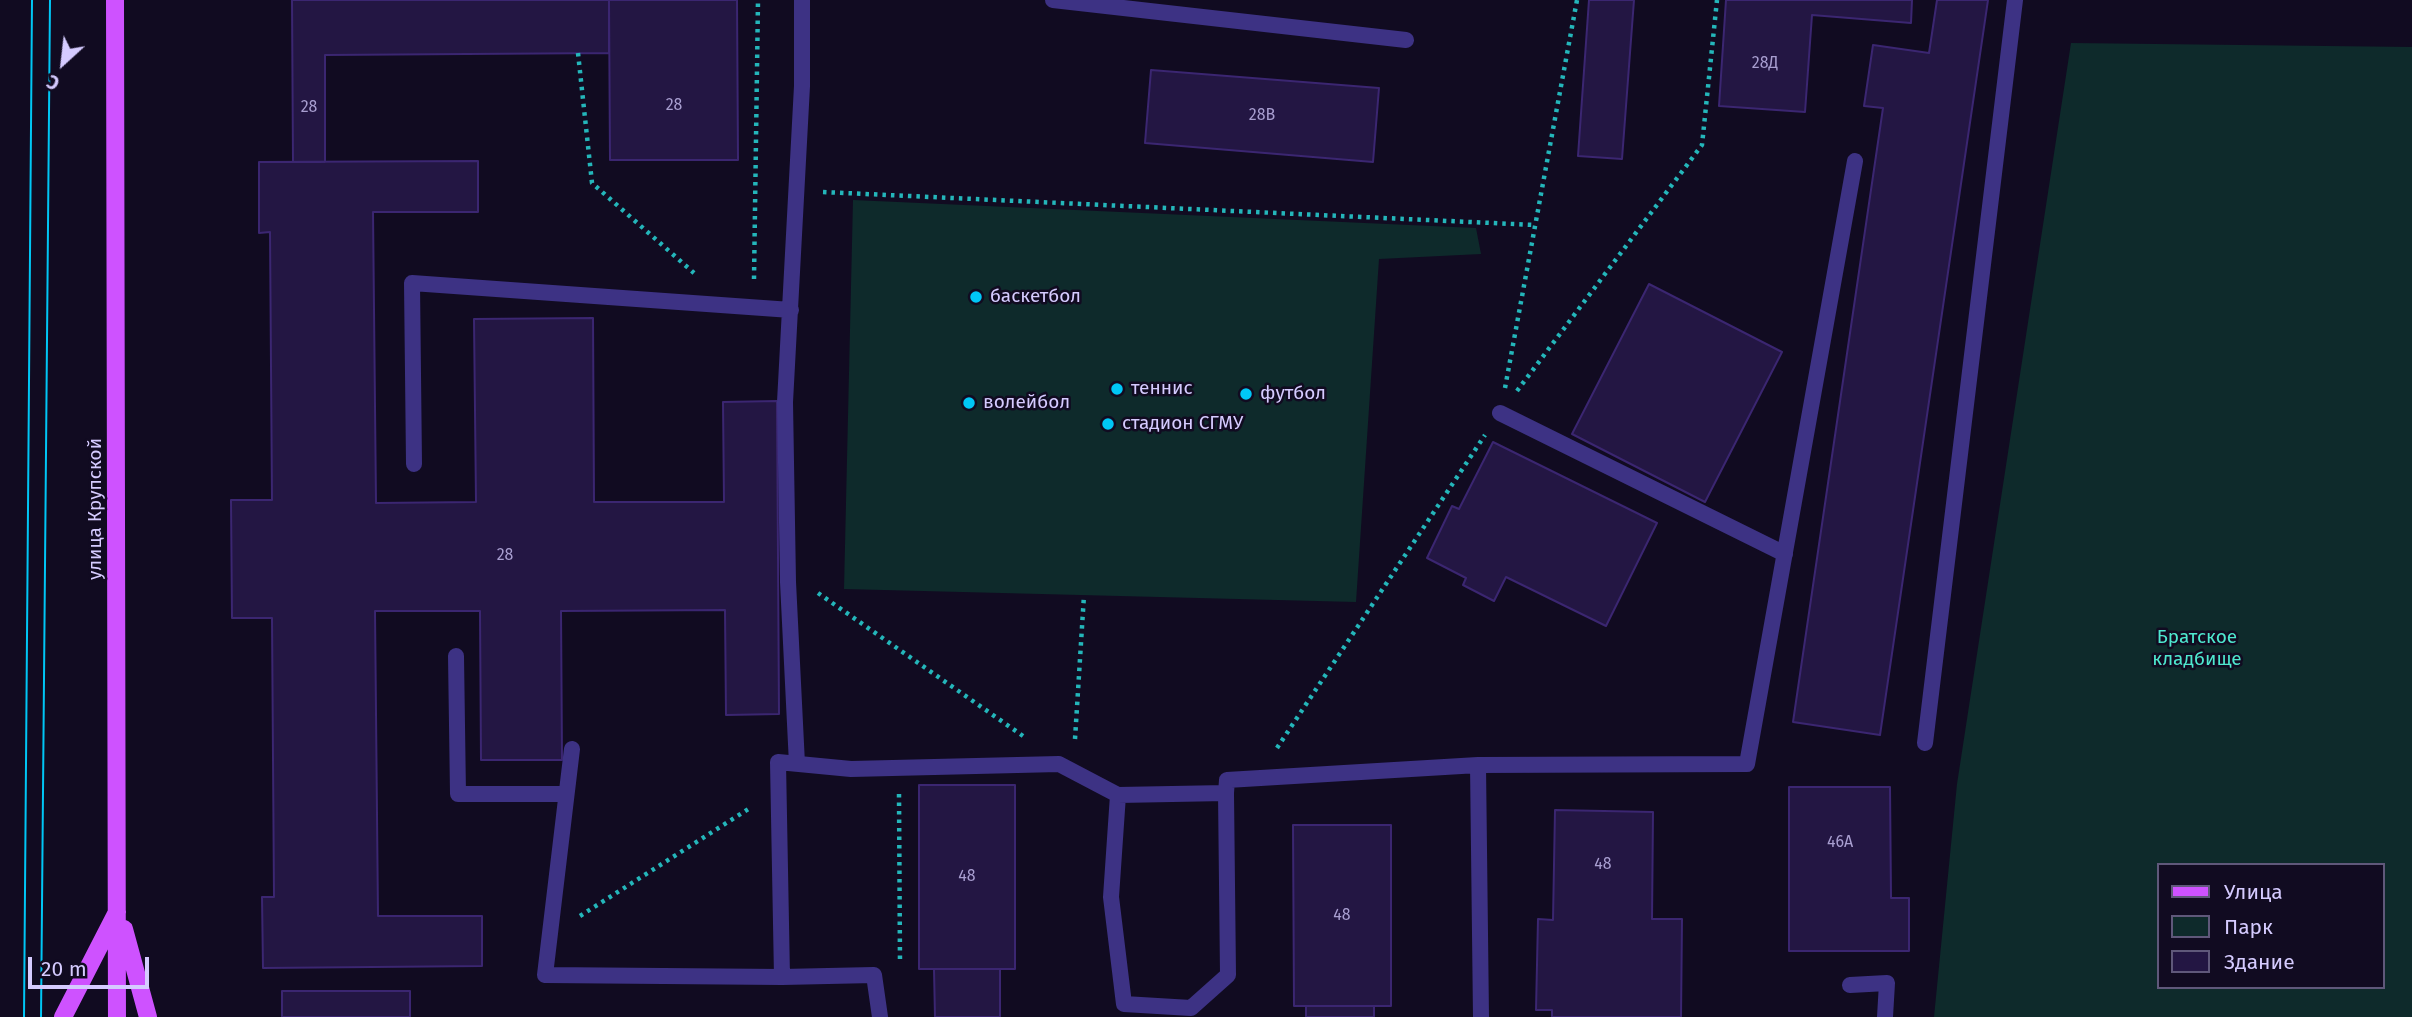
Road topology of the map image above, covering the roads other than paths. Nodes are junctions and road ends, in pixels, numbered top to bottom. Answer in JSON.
{"nodes":[{"id":1,"x":116,"y":0,"type":"edge"},
{"id":2,"x":802,"y":0,"type":"edge"},
{"id":3,"x":1053,"y":0,"type":"edge"},
{"id":4,"x":2015,"y":0,"type":"edge"},
{"id":5,"x":1406,"y":40,"type":"dead end"},
{"id":6,"x":1855,"y":161,"type":"dead end"},
{"id":7,"x":791,"y":310,"type":"junction"},
{"id":8,"x":1500,"y":413,"type":"road end"},
{"id":9,"x":414,"y":464,"type":"dead end"},
{"id":10,"x":1785,"y":554,"type":"junction"},
{"id":11,"x":456,"y":656,"type":"dead end"},
{"id":12,"x":1925,"y":743,"type":"dead end"},
{"id":13,"x":572,"y":749,"type":"dead end"},
{"id":14,"x":797,"y":764,"type":"junction"},
{"id":15,"x":1478,"y":765,"type":"junction"},
{"id":16,"x":1226,"y":793,"type":"junction"},
{"id":17,"x":566,"y":794,"type":"junction"},
{"id":18,"x":1118,"y":795,"type":"junction"},
{"id":19,"x":119,"y":909,"type":"junction"},
{"id":20,"x":782,"y":977,"type":"junction"},
{"id":21,"x":1850,"y":985,"type":"dead end"},
{"id":22,"x":63,"y":1017,"type":"edge"},
{"id":23,"x":117,"y":1017,"type":"edge"},
{"id":24,"x":148,"y":1017,"type":"edge"},
{"id":25,"x":880,"y":1017,"type":"edge"},
{"id":26,"x":1482,"y":1017,"type":"edge"},
{"id":27,"x":1885,"y":1017,"type":"edge"}],
"edges":[{"from":1,"to":19,"type":"main road","name":"улица Крупской"},
{"from":2,"to":7,"type":"lane"},
{"from":3,"to":5,"type":"lane"},
{"from":4,"to":12,"type":"lane"},
{"from":6,"to":10,"type":"lane"},
{"from":7,"to":9,"type":"lane"},
{"from":7,"to":14,"type":"lane"},
{"from":8,"to":10,"type":"lane"},
{"from":10,"to":15,"type":"lane"},
{"from":11,"to":17,"type":"lane"},
{"from":13,"to":17,"type":"lane"},
{"from":14,"to":18,"type":"lane"},
{"from":14,"to":20,"type":"lane"},
{"from":15,"to":16,"type":"lane"},
{"from":15,"to":26,"type":"lane"},
{"from":16,"to":18,"type":"lane"},
{"from":16,"to":18,"type":"lane"},
{"from":17,"to":20,"type":"lane"},
{"from":19,"to":22,"type":"main road"},
{"from":19,"to":23,"type":"main road","name":"улица Крупской"},
{"from":19,"to":24,"type":"main road"},
{"from":20,"to":25,"type":"lane"},
{"from":21,"to":27,"type":"lane"}]}
